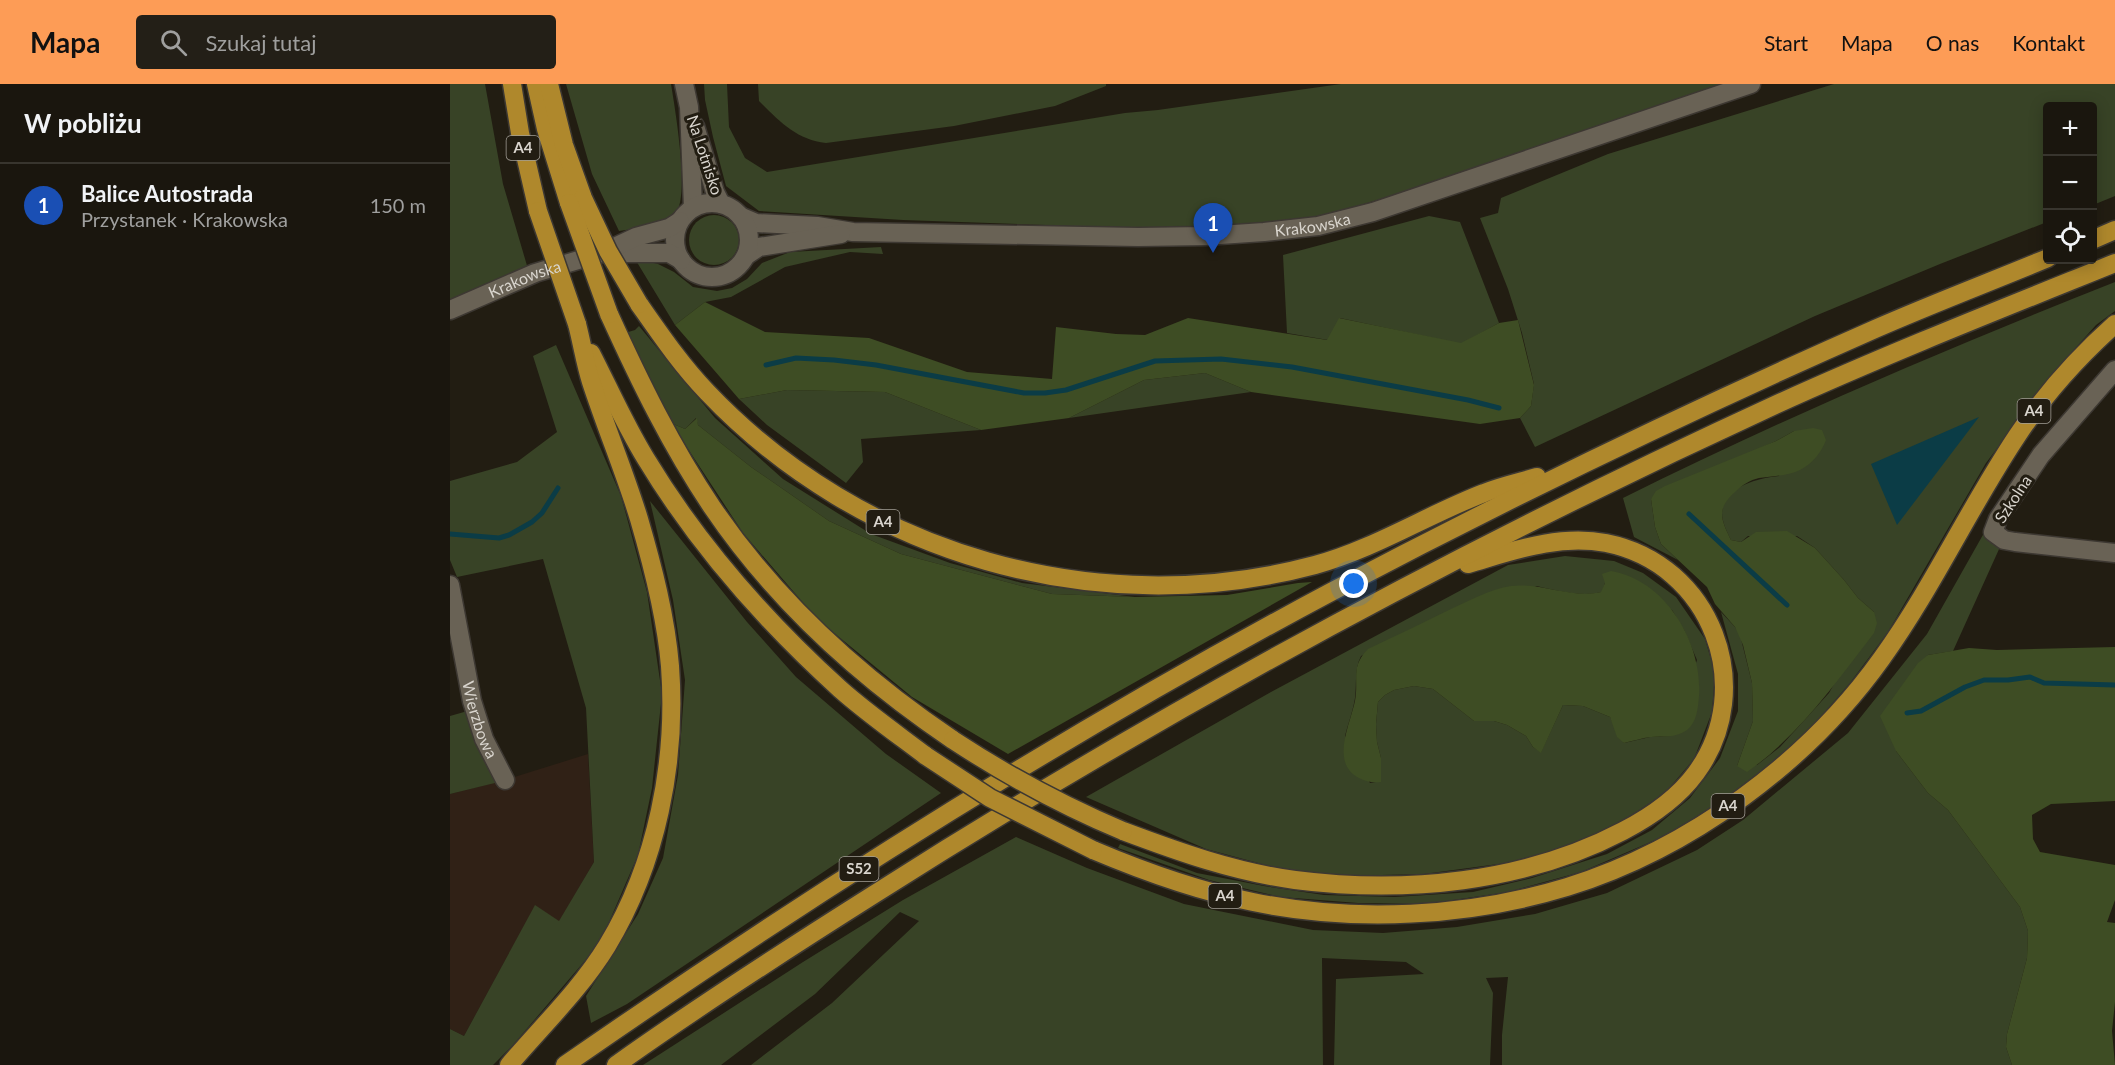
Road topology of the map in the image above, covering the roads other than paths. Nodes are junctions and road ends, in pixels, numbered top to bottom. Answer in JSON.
{"nodes":[{"id":1,"x":512,"y":84,"type":"edge"},
{"id":2,"x":536,"y":84,"type":"edge"},
{"id":3,"x":549,"y":84,"type":"edge"},
{"id":4,"x":684,"y":84,"type":"edge"},
{"id":5,"x":1751,"y":84,"type":"edge"},
{"id":6,"x":689,"y":107,"type":"junction"},
{"id":7,"x":576,"y":201,"type":"junction"},
{"id":8,"x":721,"y":204,"type":"junction"},
{"id":9,"x":686,"y":215,"type":"junction"},
{"id":10,"x":742,"y":217,"type":"junction"},
{"id":11,"x":2115,"y":230,"type":"edge"},
{"id":12,"x":852,"y":232,"type":"junction"},
{"id":13,"x":2097,"y":238,"type":"edge"},
{"id":14,"x":602,"y":253,"type":"junction"},
{"id":15,"x":747,"y":255,"type":"junction"},
{"id":16,"x":681,"y":260,"type":"junction"},
{"id":17,"x":2043,"y":260,"type":"edge"},
{"id":18,"x":2115,"y":263,"type":"edge"},
{"id":19,"x":450,"y":310,"type":"edge"},
{"id":20,"x":577,"y":324,"type":"junction"},
{"id":21,"x":2115,"y":324,"type":"edge"},
{"id":22,"x":2115,"y":370,"type":"edge"},
{"id":23,"x":1582,"y":464,"type":"junction"},
{"id":24,"x":2115,"y":553,"type":"edge"},
{"id":25,"x":1428,"y":575,"type":"junction"},
{"id":26,"x":450,"y":585,"type":"edge"},
{"id":27,"x":506,"y":780,"type":"dead end"},
{"id":28,"x":510,"y":1064,"type":"edge"},
{"id":29,"x":565,"y":1065,"type":"edge"},
{"id":30,"x":616,"y":1065,"type":"edge"}],
"edges":[{"from":1,"to":20,"type":"highway","number":"A4","bridge":true},
{"from":2,"to":7,"type":"highway"},
{"from":3,"to":7,"type":"highway","number":"A4"},
{"from":4,"to":6,"type":"street","name":"Na Lotnisko"},
{"from":5,"to":12,"type":"street","name":"Krakowska"},
{"from":6,"to":8,"type":"street","name":"Na Lotnisko"},
{"from":6,"to":9,"type":"street","name":"Na Lotnisko"},
{"from":7,"to":23,"type":"highway","number":"A4","bridge":true},
{"from":7,"to":25,"type":"highway","bridge":true},
{"from":8,"to":9,"type":"street"},
{"from":8,"to":10,"type":"street"},
{"from":9,"to":14,"type":"street","name":"Krakowska"},
{"from":9,"to":16,"type":"street"},
{"from":10,"to":12,"type":"street","name":"Krakowska"},
{"from":10,"to":15,"type":"street"},
{"from":11,"to":13,"type":"highway"},
{"from":12,"to":15,"type":"street","name":"Krakowska"},
{"from":14,"to":16,"type":"street","name":"Krakowska"},
{"from":14,"to":19,"type":"street","name":"Krakowska"},
{"from":15,"to":16,"type":"street"},
{"from":17,"to":23,"type":"highway","number":"A4"},
{"from":18,"to":25,"type":"highway"},
{"from":20,"to":21,"type":"highway","number":"A4","bridge":true},
{"from":20,"to":28,"type":"highway"},
{"from":22,"to":24,"type":"street","name":"Szkolna"},
{"from":23,"to":29,"type":"highway","number":"S52"},
{"from":25,"to":30,"type":"highway","number":"S52"},
{"from":26,"to":27,"type":"street","name":"Wierzbowa"}]}
